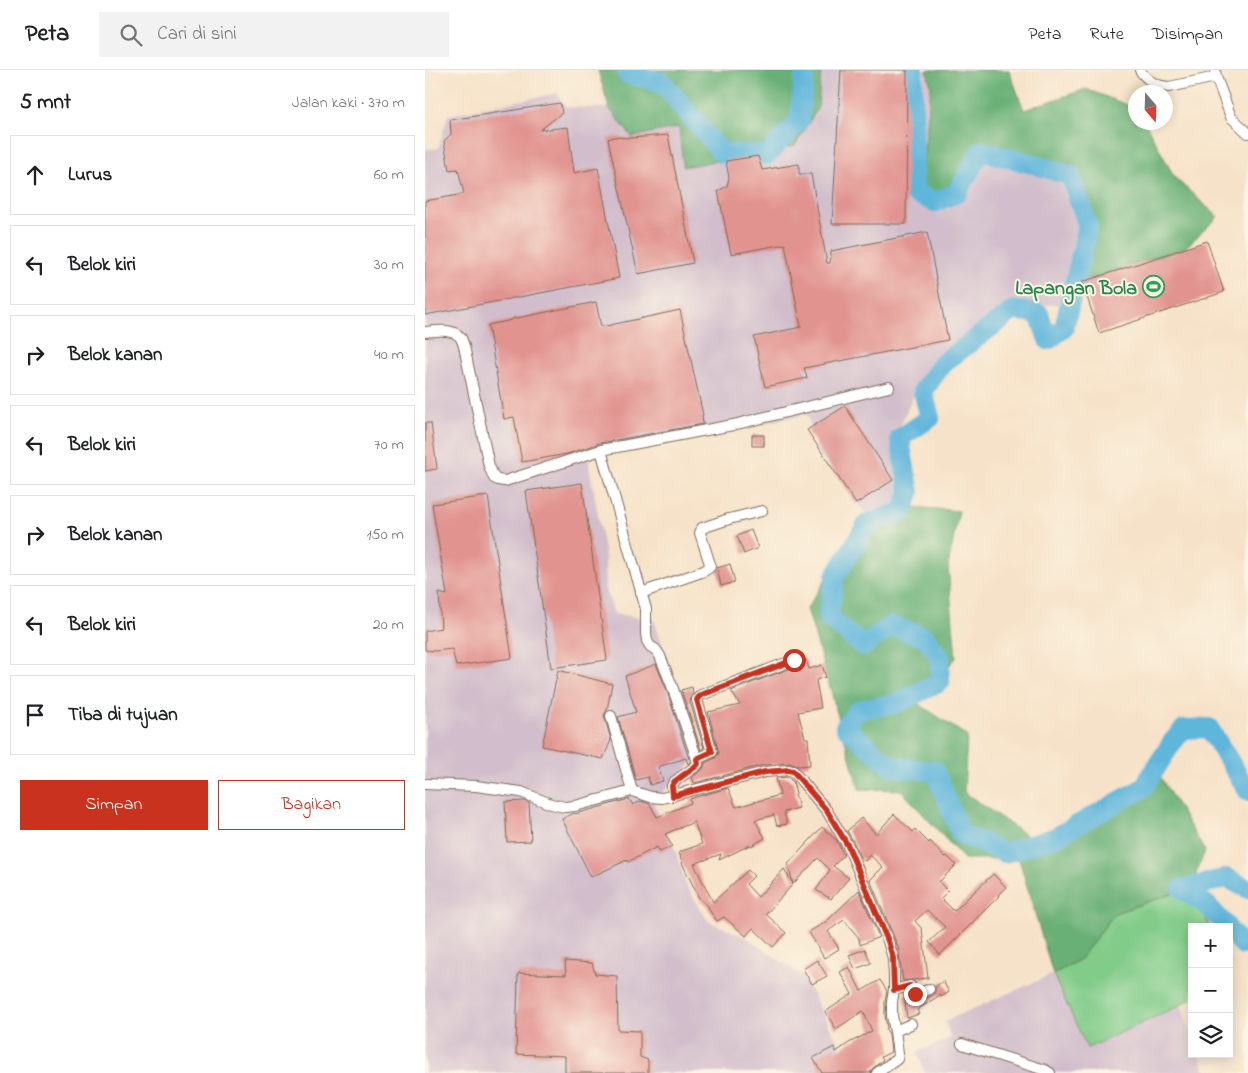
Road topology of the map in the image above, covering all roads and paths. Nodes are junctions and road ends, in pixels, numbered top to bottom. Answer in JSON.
{"nodes":[{"id":1,"x":1140,"y":70,"type":"edge"},
{"id":2,"x":1216,"y":74,"type":"edge"},
{"id":3,"x":1248,"y":133,"type":"edge"},
{"id":4,"x":425,"y":332,"type":"edge"},
{"id":5,"x":889,"y":387,"type":"dead end"},
{"id":6,"x":601,"y":450,"type":"junction"},
{"id":7,"x":762,"y":511,"type":"dead end"},
{"id":8,"x":641,"y":593,"type":"junction"},
{"id":9,"x":794,"y":660,"type":"dead end"},
{"id":10,"x":611,"y":716,"type":"dead end"},
{"id":11,"x":697,"y":759,"type":"junction"},
{"id":12,"x":425,"y":784,"type":"edge"},
{"id":13,"x":632,"y":791,"type":"junction"},
{"id":14,"x":673,"y":796,"type":"junction"},
{"id":15,"x":929,"y":989,"type":"dead end"},
{"id":16,"x":894,"y":990,"type":"junction"},
{"id":17,"x":911,"y":1024,"type":"dead end"},
{"id":18,"x":895,"y":1031,"type":"junction"},
{"id":19,"x":962,"y":1044,"type":"dead end"},
{"id":20,"x":1045,"y":1072,"type":"edge"},
{"id":21,"x":877,"y":1073,"type":"edge"}],
"edges":[{"from":1,"to":2,"type":"street"},
{"from":2,"to":3,"type":"street"},
{"from":4,"to":6,"type":"street"},
{"from":5,"to":6,"type":"street"},
{"from":6,"to":8,"type":"street"},
{"from":7,"to":8,"type":"street"},
{"from":8,"to":11,"type":"street"},
{"from":9,"to":11,"type":"street"},
{"from":10,"to":13,"type":"street"},
{"from":11,"to":14,"type":"street"},
{"from":12,"to":13,"type":"street"},
{"from":13,"to":14,"type":"street"},
{"from":14,"to":16,"type":"street"},
{"from":15,"to":16,"type":"street"},
{"from":16,"to":18,"type":"street"},
{"from":17,"to":18,"type":"street"},
{"from":18,"to":21,"type":"street"},
{"from":19,"to":20,"type":"street"}]}
